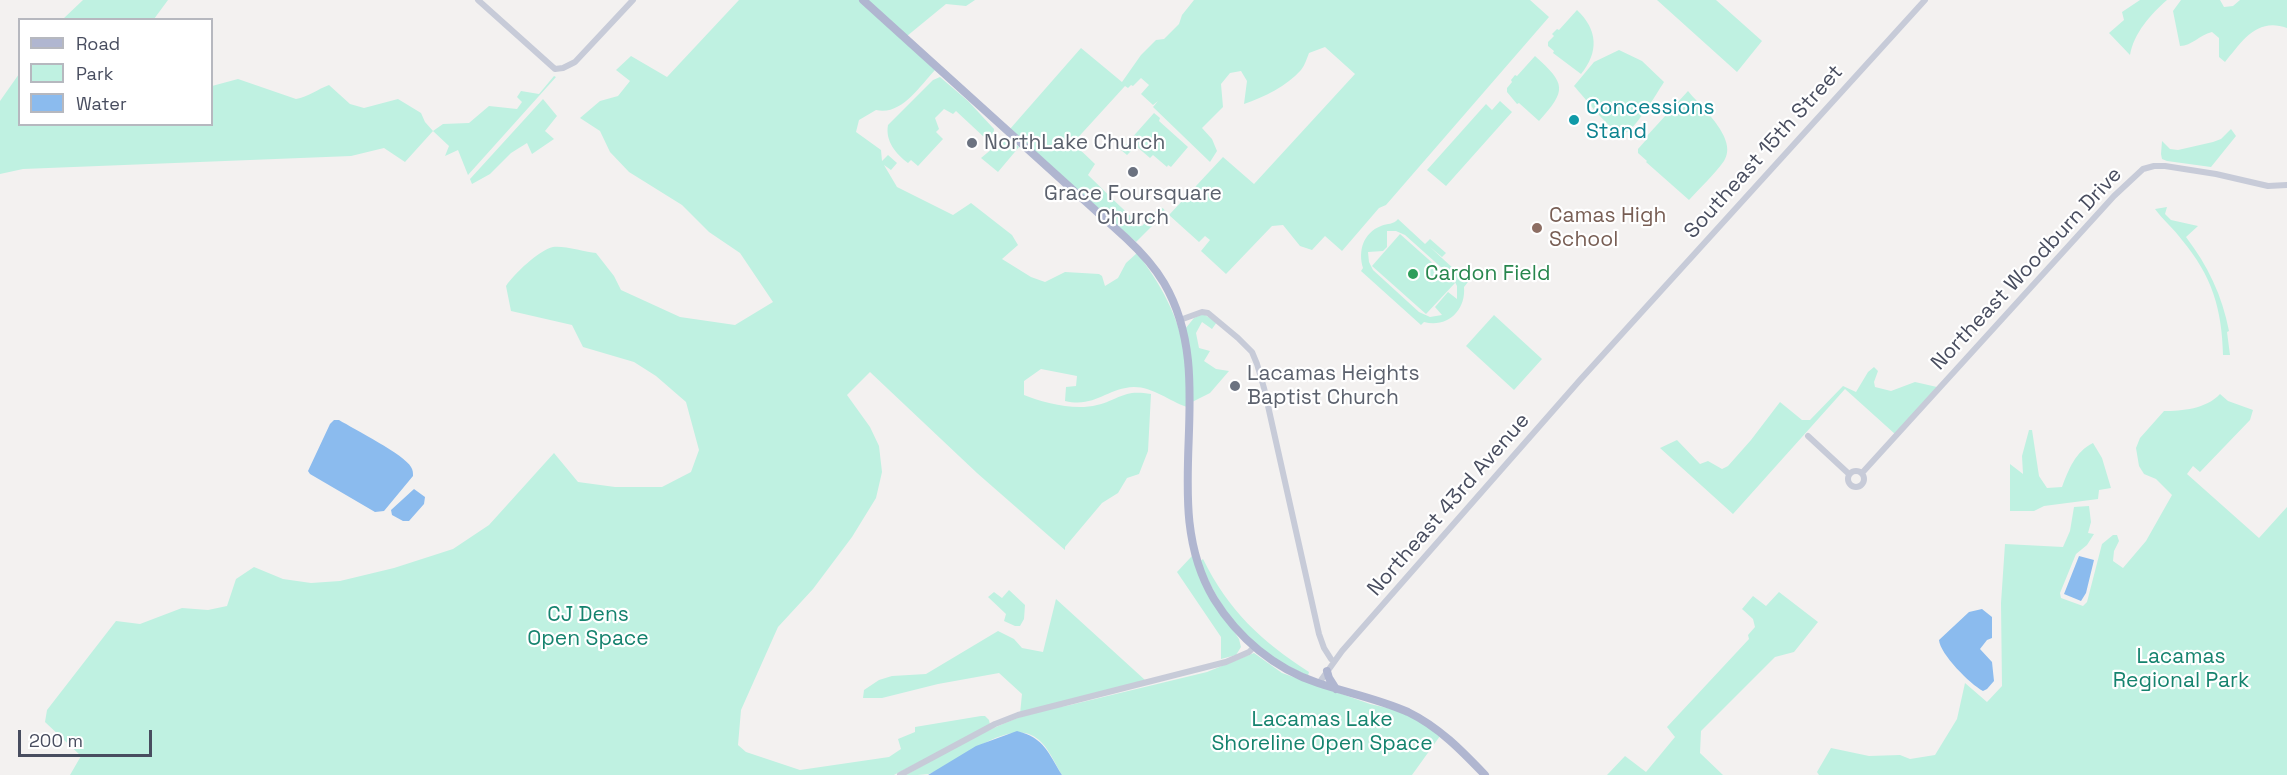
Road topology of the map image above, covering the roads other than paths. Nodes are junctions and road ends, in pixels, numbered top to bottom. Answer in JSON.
{"nodes":[{"id":1,"x":478,"y":0,"type":"edge"},
{"id":2,"x":633,"y":0,"type":"edge"},
{"id":3,"x":863,"y":0,"type":"edge"},
{"id":4,"x":1925,"y":0,"type":"edge"},
{"id":5,"x":2287,"y":184,"type":"edge"},
{"id":6,"x":1180,"y":320,"type":"junction"},
{"id":7,"x":1580,"y":380,"type":"joint"},
{"id":8,"x":1808,"y":436,"type":"dead end"},
{"id":9,"x":1862,"y":473,"type":"junction"},
{"id":10,"x":1850,"y":474,"type":"junction"},
{"id":11,"x":1254,"y":647,"type":"junction"},
{"id":12,"x":1342,"y":651,"type":"junction"},
{"id":13,"x":1331,"y":659,"type":"junction"},
{"id":14,"x":1328,"y":671,"type":"junction"},
{"id":15,"x":1319,"y":684,"type":"junction"},
{"id":16,"x":1336,"y":688,"type":"junction"},
{"id":17,"x":900,"y":775,"type":"edge"},
{"id":18,"x":1485,"y":775,"type":"edge"}],
"edges":[{"from":1,"to":2,"type":"street"},
{"from":3,"to":6,"type":"main road"},
{"from":4,"to":7,"type":"street","name":"Southeast 15th Street"},
{"from":5,"to":9,"type":"street","name":"Northeast Woodburn Drive"},
{"from":6,"to":11,"type":"main road"},
{"from":6,"to":13,"type":"street"},
{"from":7,"to":12,"type":"street","name":"Northeast 43rd Avenue"},
{"from":8,"to":10,"type":"street"},
{"from":9,"to":10,"type":"street"},
{"from":9,"to":10,"type":"street"},
{"from":11,"to":15,"type":"main road"},
{"from":11,"to":17,"type":"street"},
{"from":12,"to":13,"type":"street","name":"Northeast 43rd Avenue"},
{"from":12,"to":14,"type":"street","name":"Northeast 43rd Avenue"},
{"from":13,"to":15,"type":"street","name":"Northeast 43rd Avenue"},
{"from":14,"to":15,"type":"street","name":"Northeast 43rd Avenue"},
{"from":14,"to":16,"type":"main road"},
{"from":15,"to":16,"type":"main road"},
{"from":16,"to":18,"type":"main road"}]}
